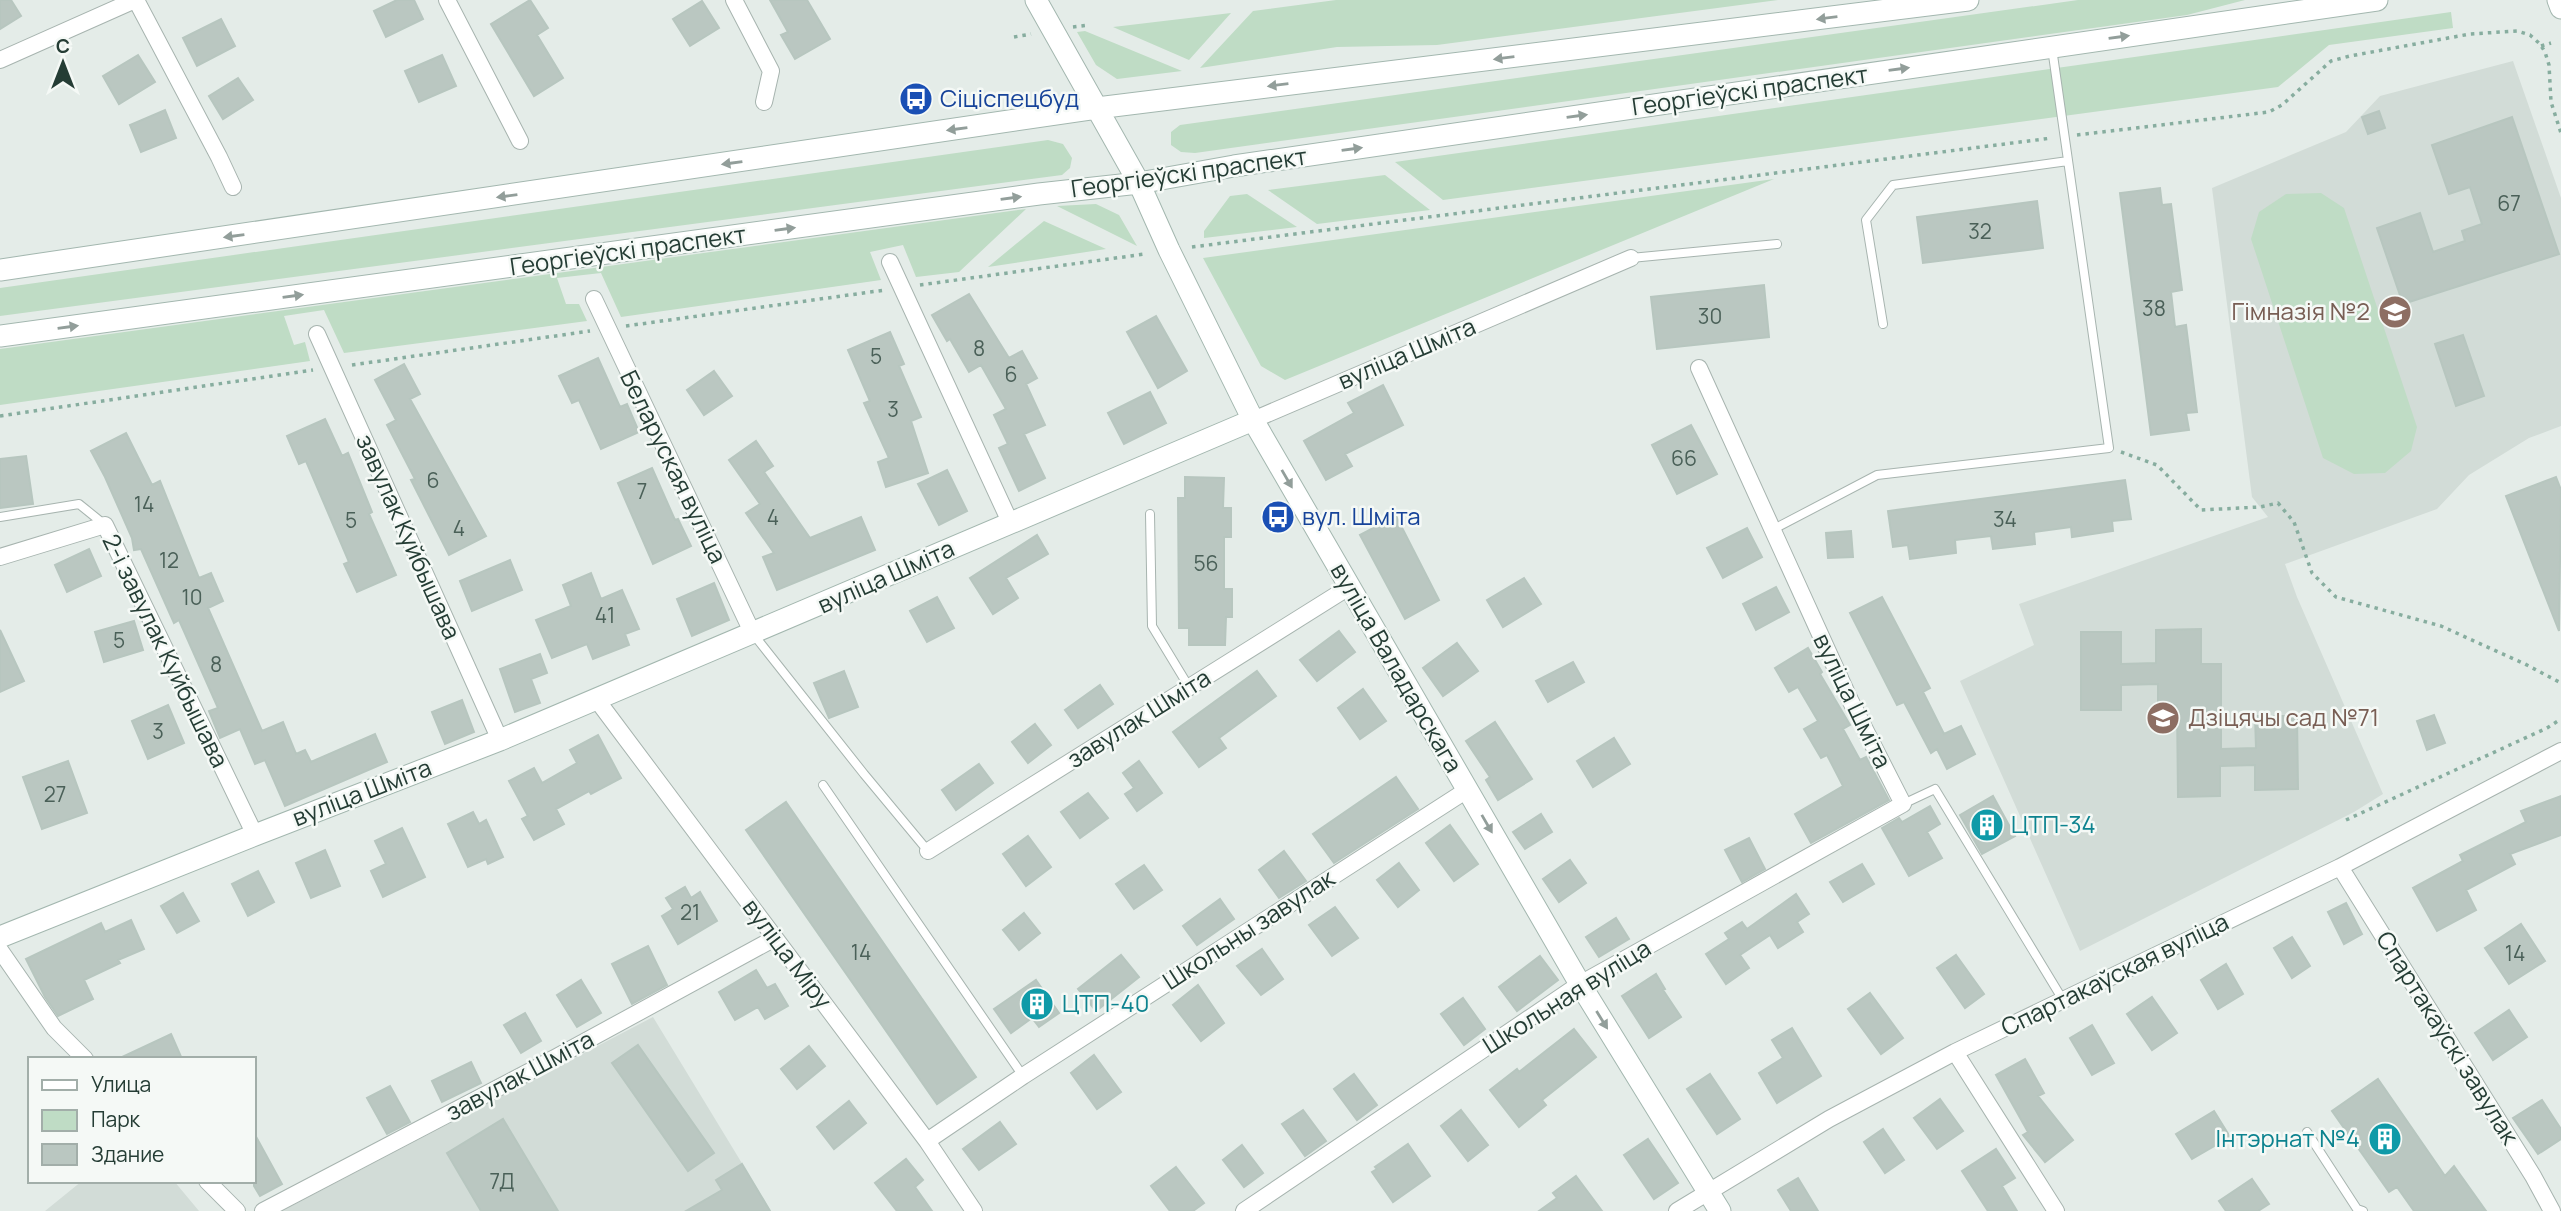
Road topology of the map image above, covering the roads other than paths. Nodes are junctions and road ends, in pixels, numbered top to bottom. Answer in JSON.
{"nodes":[{"id":1,"x":135,"y":0,"type":"edge"},
{"id":2,"x":447,"y":0,"type":"edge"},
{"id":3,"x":734,"y":0,"type":"edge"},
{"id":4,"x":1036,"y":0,"type":"edge"},
{"id":5,"x":2377,"y":0,"type":"edge"},
{"id":6,"x":2558,"y":0,"type":"edge"},
{"id":7,"x":1955,"y":1,"type":"edge"},
{"id":8,"x":2561,"y":8,"type":"edge"},
{"id":9,"x":2052,"y":47,"type":"junction"},
{"id":10,"x":0,"y":60,"type":"edge"},
{"id":11,"x":764,"y":102,"type":"dead end"},
{"id":12,"x":1097,"y":108,"type":"junction"},
{"id":13,"x":520,"y":141,"type":"dead end"},
{"id":14,"x":2068,"y":161,"type":"junction"},
{"id":15,"x":1139,"y":183,"type":"junction"},
{"id":16,"x":233,"y":187,"type":"dead end"},
{"id":17,"x":1777,"y":243,"type":"dead end"},
{"id":18,"x":1631,"y":258,"type":"joint"},
{"id":19,"x":890,"y":261,"type":"dead end"},
{"id":20,"x":0,"y":270,"type":"edge"},
{"id":21,"x":594,"y":299,"type":"dead end"},
{"id":22,"x":1883,"y":324,"type":"dead end"},
{"id":23,"x":317,"y":334,"type":"dead end"},
{"id":24,"x":0,"y":336,"type":"edge"},
{"id":25,"x":1699,"y":368,"type":"dead end"},
{"id":26,"x":1253,"y":420,"type":"junction"},
{"id":27,"x":1150,"y":514,"type":"dead end"},
{"id":28,"x":0,"y":517,"type":"edge"},
{"id":29,"x":1010,"y":522,"type":"junction"},
{"id":30,"x":105,"y":525,"type":"junction"},
{"id":31,"x":1772,"y":530,"type":"junction"},
{"id":32,"x":0,"y":557,"type":"edge"},
{"id":33,"x":1349,"y":587,"type":"junction"},
{"id":34,"x":753,"y":634,"type":"junction"},
{"id":35,"x":1189,"y":687,"type":"junction"},
{"id":36,"x":597,"y":700,"type":"junction"},
{"id":37,"x":500,"y":740,"type":"junction"},
{"id":38,"x":2561,"y":751,"type":"edge"},
{"id":39,"x":823,"y":785,"type":"dead end"},
{"id":40,"x":1467,"y":790,"type":"junction"},
{"id":41,"x":1903,"y":804,"type":"junction"},
{"id":42,"x":255,"y":835,"type":"junction"},
{"id":43,"x":928,"y":851,"type":"joint"},
{"id":44,"x":2340,"y":867,"type":"junction"},
{"id":45,"x":0,"y":937,"type":"edge"},
{"id":46,"x":775,"y":938,"type":"junction"},
{"id":47,"x":0,"y":950,"type":"edge"},
{"id":48,"x":1580,"y":984,"type":"junction"},
{"id":49,"x":2063,"y":1000,"type":"junction"},
{"id":50,"x":1955,"y":1052,"type":"junction"},
{"id":51,"x":83,"y":1057,"type":"edge"},
{"id":52,"x":1023,"y":1076,"type":"junction"},
{"id":53,"x":2307,"y":1132,"type":"dead end"},
{"id":54,"x":927,"y":1141,"type":"junction"},
{"id":55,"x":209,"y":1183,"type":"edge"},
{"id":56,"x":1708,"y":1191,"type":"junction"},
{"id":57,"x":237,"y":1211,"type":"edge"},
{"id":58,"x":263,"y":1211,"type":"edge"},
{"id":59,"x":974,"y":1211,"type":"edge"},
{"id":60,"x":1244,"y":1211,"type":"edge"},
{"id":61,"x":1677,"y":1211,"type":"edge"},
{"id":62,"x":1720,"y":1211,"type":"edge"},
{"id":63,"x":2056,"y":1211,"type":"edge"},
{"id":64,"x":2363,"y":1211,"type":"edge"},
{"id":65,"x":2552,"y":1211,"type":"edge"}],
"edges":[{"from":1,"to":10,"type":"street"},
{"from":1,"to":16,"type":"street"},
{"from":2,"to":13,"type":"street"},
{"from":3,"to":11,"type":"street"},
{"from":4,"to":12,"type":"main road","name":"вуліца Валадарскага"},
{"from":9,"to":5,"type":"main road","name":"Георгіеўскі праспект","one_way":true},
{"from":6,"to":8,"type":"main road"},
{"from":7,"to":12,"type":"main road","one_way":true},
{"from":9,"to":14,"type":"lane"},
{"from":15,"to":9,"type":"main road","name":"Георгіеўскі праспект","one_way":true},
{"from":12,"to":15,"type":"main road","name":"вуліца Валадарскага"},
{"from":12,"to":20,"type":"main road","one_way":true},
{"from":14,"to":22,"type":"lane"},
{"from":14,"to":31,"type":"lane"},
{"from":24,"to":15,"type":"main road","name":"Георгіеўскі праспект","one_way":true},
{"from":15,"to":26,"type":"main road","name":"вуліца Валадарскага"},
{"from":17,"to":18,"type":"lane","name":"вуліца Шміта"},
{"from":18,"to":26,"type":"street","name":"вуліца Шміта"},
{"from":19,"to":29,"type":"street"},
{"from":21,"to":34,"type":"street","name":"Беларуская вуліца"},
{"from":23,"to":37,"type":"street","name":"завулак Куйбышава"},
{"from":25,"to":31,"type":"street","name":"вуліца Шміта"},
{"from":26,"to":29,"type":"main road","name":"вуліца Шміта"},
{"from":26,"to":33,"type":"main road","name":"вуліца Валадарскага","one_way":true},
{"from":27,"to":35,"type":"lane"},
{"from":28,"to":30,"type":"lane"},
{"from":29,"to":34,"type":"main road","name":"вуліца Шміта"},
{"from":30,"to":32,"type":"street","name":"2-і завулак Куйбышава"},
{"from":30,"to":42,"type":"street","name":"2-і завулак Куйбышава"},
{"from":31,"to":41,"type":"street","name":"вуліца Шміта"},
{"from":33,"to":35,"type":"street","name":"завулак Шміта"},
{"from":33,"to":40,"type":"main road","name":"вуліца Валадарскага"},
{"from":34,"to":36,"type":"main road","name":"вуліца Шміта"},
{"from":34,"to":43,"type":"lane"},
{"from":35,"to":43,"type":"street","name":"завулак Шміта"},
{"from":36,"to":37,"type":"main road","name":"вуліца Шміта"},
{"from":36,"to":46,"type":"street","name":"вуліца Міру"},
{"from":37,"to":42,"type":"main road","name":"вуліца Шміта"},
{"from":38,"to":44,"type":"street","name":"Спартакаўская вуліца"},
{"from":39,"to":52,"type":"lane"},
{"from":40,"to":48,"type":"main road","name":"вуліца Валадарскага","one_way":true},
{"from":40,"to":52,"type":"street","name":"Школьны завулак"},
{"from":41,"to":48,"type":"street","name":"Школьная вуліца"},
{"from":41,"to":49,"type":"lane"},
{"from":42,"to":45,"type":"main road","name":"вуліца Шміта"},
{"from":44,"to":49,"type":"street","name":"Спартакаўская вуліца"},
{"from":44,"to":65,"type":"street","name":"Спартакаўскі завулак"},
{"from":46,"to":54,"type":"street","name":"вуліца Міру"},
{"from":46,"to":58,"type":"street","name":"завулак Шміта"},
{"from":47,"to":51,"type":"street"},
{"from":48,"to":56,"type":"main road","name":"вуліца Валадарскага","one_way":true},
{"from":48,"to":60,"type":"street","name":"Школьная вуліца"},
{"from":49,"to":50,"type":"street","name":"Спартакаўская вуліца"},
{"from":50,"to":56,"type":"street","name":"Спартакаўская вуліца"},
{"from":50,"to":63,"type":"street"},
{"from":52,"to":54,"type":"street","name":"Школьны завулак"},
{"from":53,"to":64,"type":"lane"},
{"from":54,"to":59,"type":"street","name":"вуліца Міру"},
{"from":55,"to":57,"type":"street"},
{"from":56,"to":61,"type":"street","name":"Спартакаўская вуліца"},
{"from":56,"to":62,"type":"main road","name":"вуліца Валадарскага"}]}
